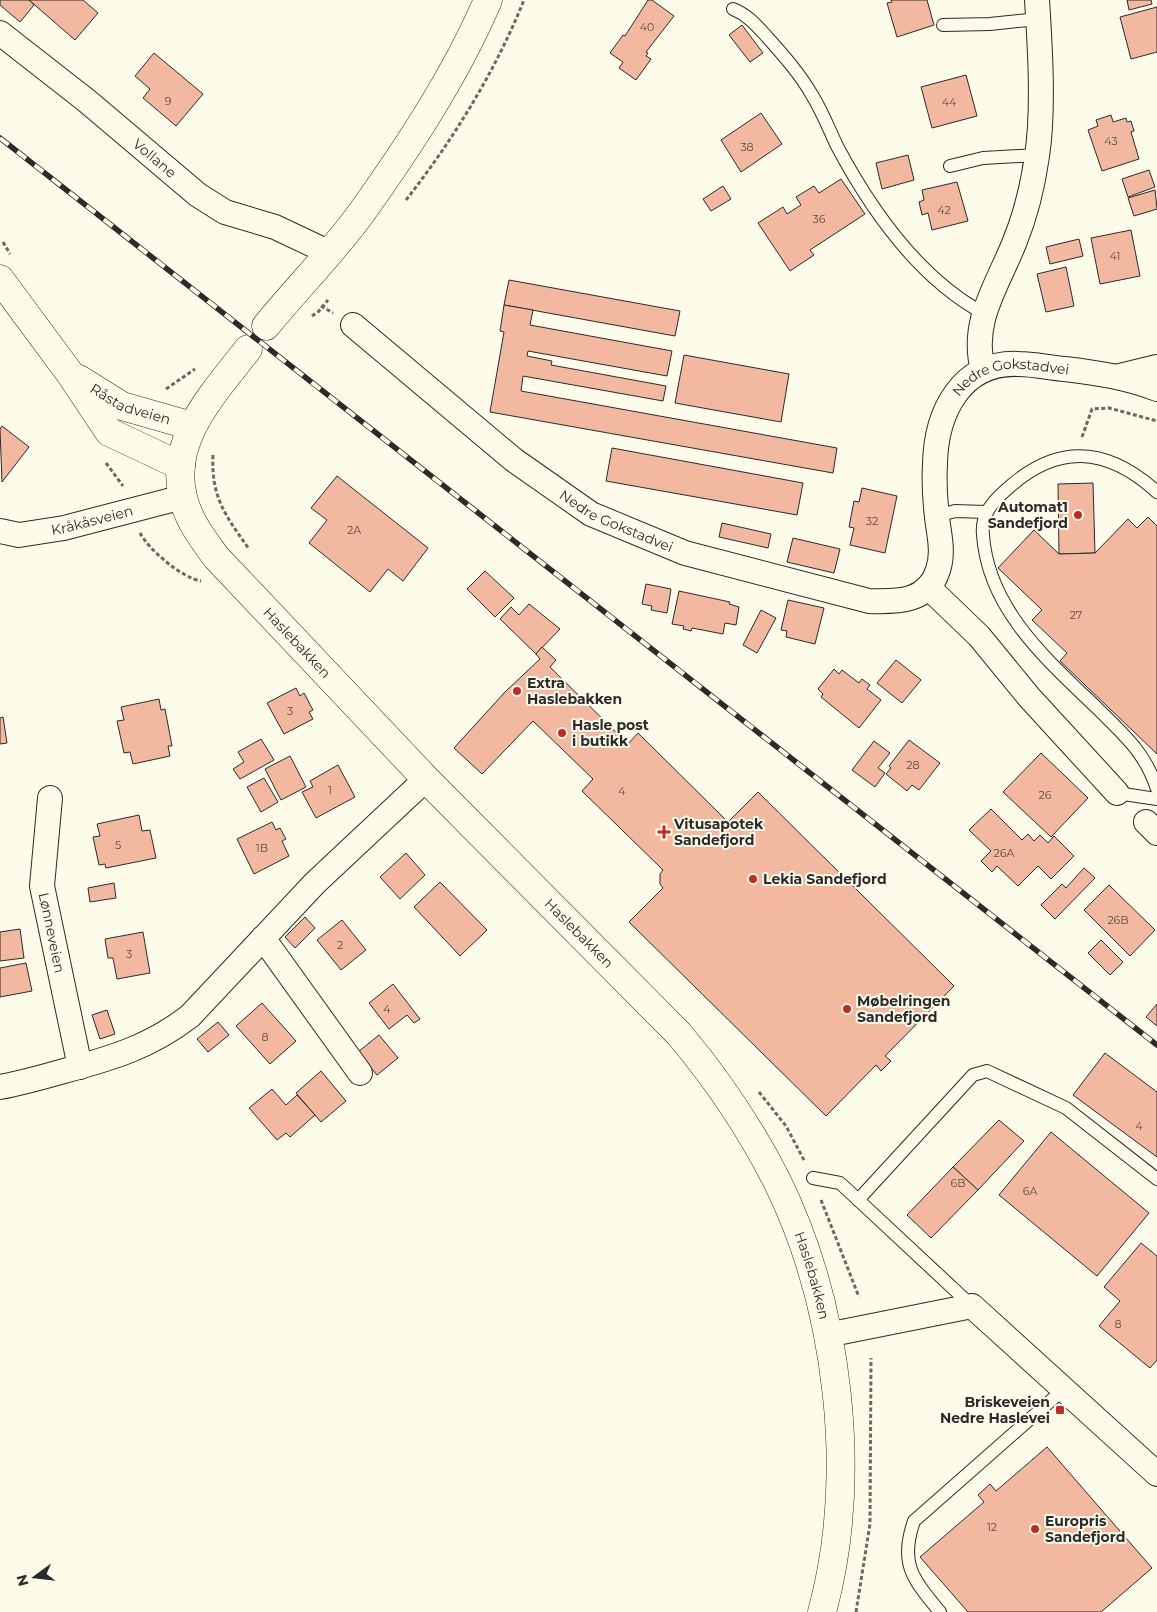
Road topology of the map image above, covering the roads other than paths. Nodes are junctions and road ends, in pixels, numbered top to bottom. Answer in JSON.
{"nodes":[{"id":1,"x":488,"y":0,"type":"edge"},
{"id":2,"x":733,"y":9,"type":"dead end"},
{"id":3,"x":1037,"y":10,"type":"edge"},
{"id":4,"x":943,"y":25,"type":"dead end"},
{"id":5,"x":0,"y":33,"type":"edge"},
{"id":6,"x":1037,"y":155,"type":"junction"},
{"id":7,"x":950,"y":166,"type":"dead end"},
{"id":8,"x":328,"y":252,"type":"junction"},
{"id":9,"x":7,"y":269,"type":"edge"},
{"id":10,"x":983,"y":314,"type":"junction"},
{"id":11,"x":352,"y":325,"type":"road end"},
{"id":12,"x":266,"y":326,"type":"dead end"},
{"id":13,"x":248,"y":349,"type":"dead end"},
{"id":14,"x":1157,"y":367,"type":"edge"},
{"id":15,"x":984,"y":370,"type":"junction"},
{"id":16,"x":72,"y":375,"type":"junction"},
{"id":17,"x":1120,"y":376,"type":"junction"},
{"id":18,"x":1157,"y":389,"type":"edge"},
{"id":19,"x":192,"y":426,"type":"junction"},
{"id":20,"x":180,"y":466,"type":"junction"},
{"id":21,"x":1157,"y":492,"type":"edge"},
{"id":22,"x":182,"y":497,"type":"junction"},
{"id":23,"x":986,"y":512,"type":"junction"},
{"id":24,"x":937,"y":516,"type":"junction"},
{"id":25,"x":0,"y":531,"type":"edge"},
{"id":26,"x":928,"y":588,"type":"junction"},
{"id":27,"x":426,"y":779,"type":"junction"},
{"id":28,"x":1157,"y":789,"type":"edge"},
{"id":29,"x":1118,"y":793,"type":"joint"},
{"id":30,"x":50,"y":798,"type":"dead end"},
{"id":31,"x":1157,"y":799,"type":"edge"},
{"id":32,"x":263,"y":938,"type":"junction"},
{"id":33,"x":80,"y":1067,"type":"junction"},
{"id":34,"x":360,"y":1073,"type":"dead end"},
{"id":35,"x":0,"y":1087,"type":"edge"},
{"id":36,"x":813,"y":1178,"type":"dead end"},
{"id":37,"x":1157,"y":1179,"type":"edge"},
{"id":38,"x":858,"y":1200,"type":"junction"},
{"id":39,"x":972,"y":1306,"type":"junction"},
{"id":40,"x":827,"y":1335,"type":"junction"},
{"id":41,"x":1064,"y":1389,"type":"junction"},
{"id":42,"x":1157,"y":1474,"type":"edge"},
{"id":43,"x":822,"y":1612,"type":"edge"},
{"id":44,"x":940,"y":1612,"type":"edge"}],
"edges":[{"from":1,"to":8,"type":"main road"},
{"from":2,"to":10,"type":"lane"},
{"from":3,"to":4,"type":"lane"},
{"from":3,"to":6,"type":"street"},
{"from":5,"to":8,"type":"street","name":"Vollane"},
{"from":6,"to":7,"type":"lane"},
{"from":6,"to":10,"type":"street"},
{"from":8,"to":12,"type":"main road"},
{"from":9,"to":16,"type":"main road","name":"Råstadveien"},
{"from":10,"to":15,"type":"street"},
{"from":11,"to":26,"type":"street","name":"Nedre Gokstadvei"},
{"from":13,"to":19,"type":"main road","name":"Haslebakken"},
{"from":14,"to":17,"type":"street","name":"Nedre Gokstadvei"},
{"from":15,"to":17,"type":"street","name":"Nedre Gokstadvei"},
{"from":15,"to":24,"type":"street","name":"Nedre Gokstadvei"},
{"from":16,"to":19,"type":"main road","name":"Råstadveien"},
{"from":16,"to":20,"type":"main road","name":"Råstadveien"},
{"from":17,"to":18,"type":"street","name":"Nedre Gokstadvei"},
{"from":19,"to":20,"type":"main road","name":"Haslebakken"},
{"from":20,"to":22,"type":"main road","name":"Haslebakken"},
{"from":21,"to":23,"type":"lane"},
{"from":22,"to":25,"type":"street","name":"Kråkåsveien"},
{"from":22,"to":27,"type":"main road","name":"Haslebakken"},
{"from":23,"to":24,"type":"lane"},
{"from":23,"to":28,"type":"lane"},
{"from":24,"to":26,"type":"street","name":"Nedre Gokstadvei"},
{"from":26,"to":29,"type":"street"},
{"from":27,"to":32,"type":"street"},
{"from":27,"to":40,"type":"main road","name":"Haslebakken"},
{"from":29,"to":31,"type":"lane"},
{"from":30,"to":33,"type":"street","name":"Lønneveien"},
{"from":32,"to":33,"type":"street"},
{"from":32,"to":34,"type":"street"},
{"from":33,"to":35,"type":"street"},
{"from":36,"to":38,"type":"lane"},
{"from":37,"to":38,"type":"lane"},
{"from":38,"to":39,"type":"lane"},
{"from":39,"to":40,"type":"street"},
{"from":39,"to":41,"type":"street"},
{"from":40,"to":43,"type":"main road","name":"Haslebakken"},
{"from":41,"to":42,"type":"street"},
{"from":41,"to":44,"type":"lane"}]}
